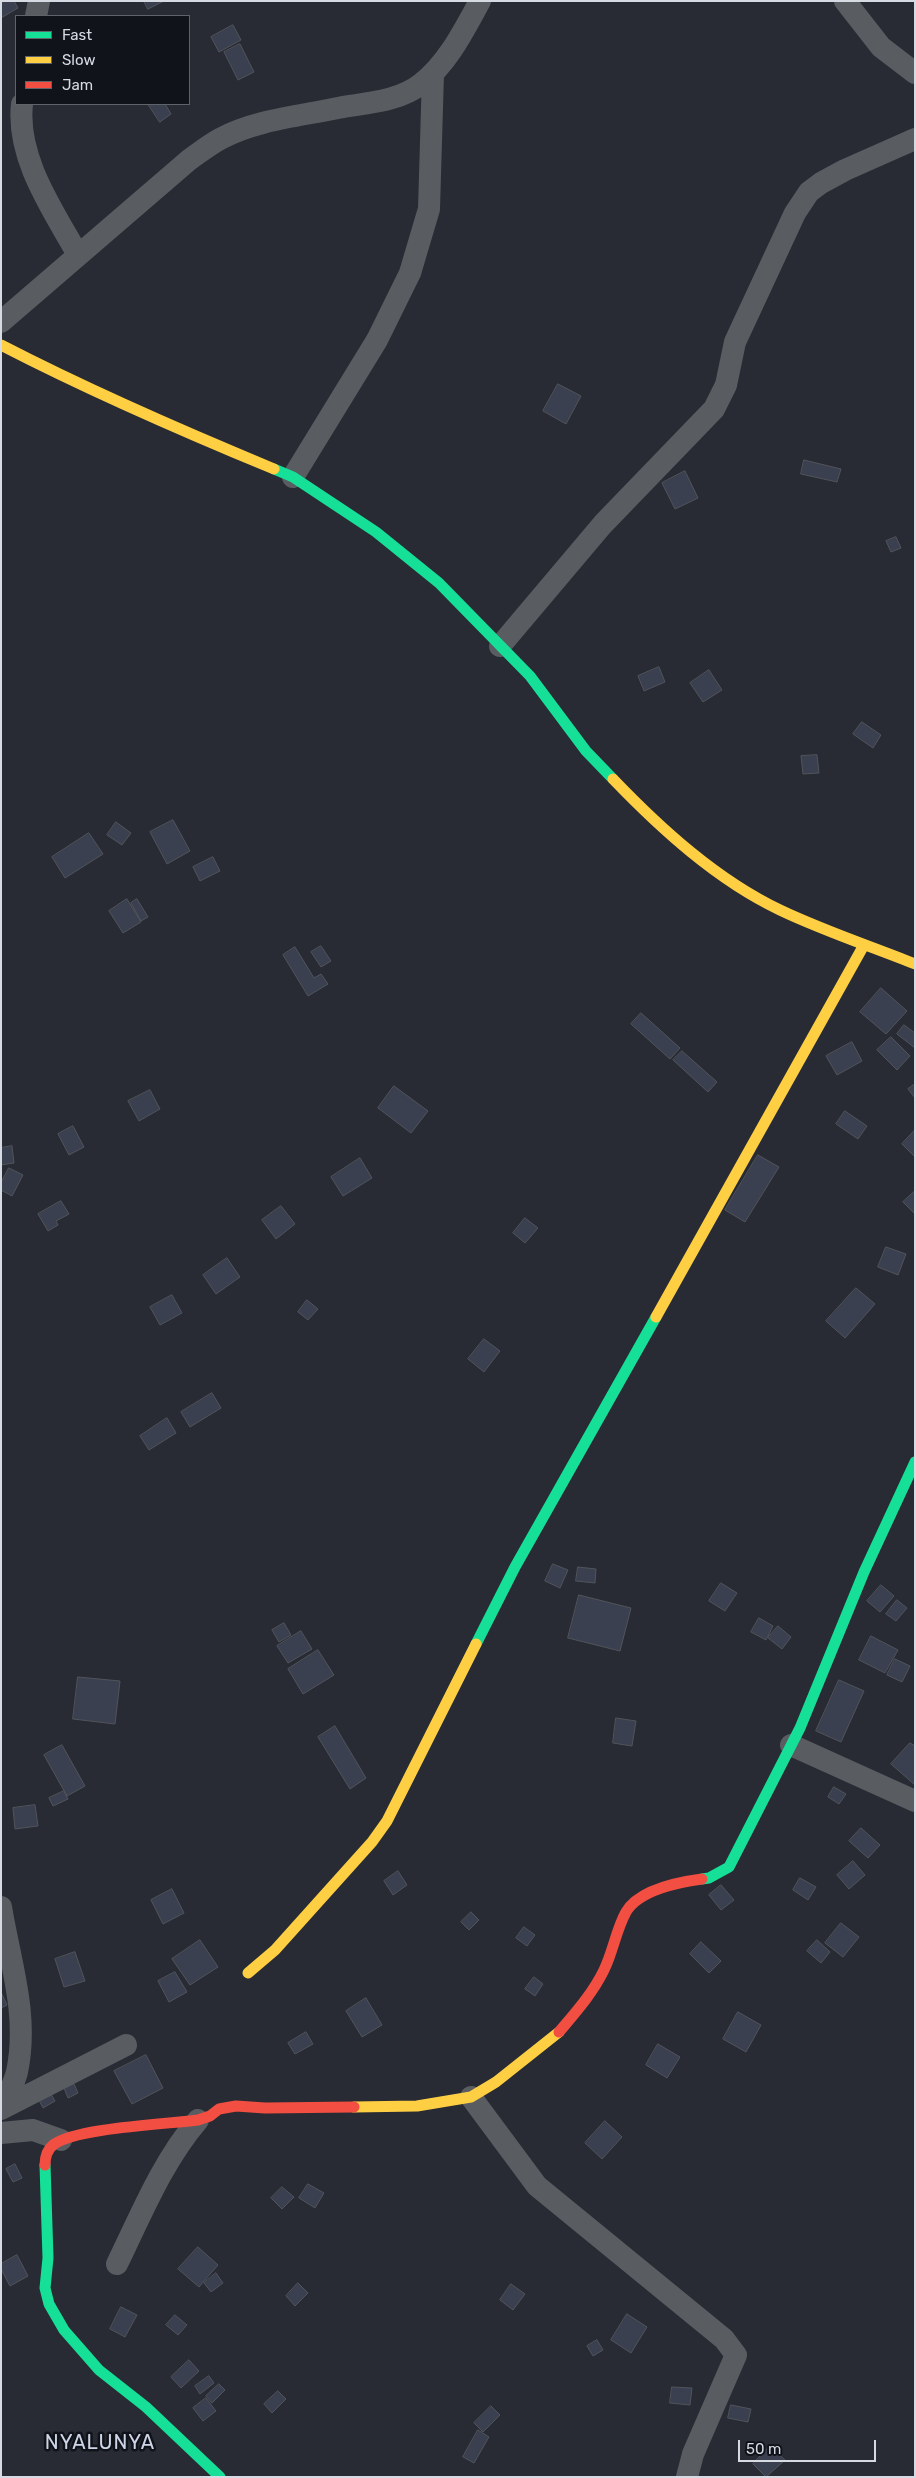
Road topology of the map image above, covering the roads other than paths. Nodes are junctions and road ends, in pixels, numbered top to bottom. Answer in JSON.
{"nodes":[{"id":1,"x":39,"y":1,"type":"edge"},
{"id":2,"x":480,"y":1,"type":"edge"},
{"id":3,"x":845,"y":1,"type":"edge"},
{"id":4,"x":36,"y":15,"type":"edge"},
{"id":5,"x":915,"y":73,"type":"edge"},
{"id":6,"x":433,"y":74,"type":"junction"},
{"id":7,"x":22,"y":105,"type":"edge"},
{"id":8,"x":915,"y":139,"type":"edge"},
{"id":9,"x":78,"y":255,"type":"junction"},
{"id":10,"x":1,"y":322,"type":"edge"},
{"id":11,"x":1,"y":345,"type":"edge"},
{"id":12,"x":293,"y":477,"type":"junction"},
{"id":13,"x":500,"y":646,"type":"junction"},
{"id":14,"x":864,"y":945,"type":"junction"},
{"id":15,"x":915,"y":964,"type":"edge"},
{"id":16,"x":915,"y":1462,"type":"edge"},
{"id":17,"x":792,"y":1745,"type":"junction"},
{"id":18,"x":915,"y":1801,"type":"edge"},
{"id":19,"x":1,"y":1907,"type":"edge"},
{"id":20,"x":248,"y":1973,"type":"dead end"},
{"id":21,"x":126,"y":2045,"type":"dead end"},
{"id":22,"x":471,"y":2097,"type":"junction"},
{"id":23,"x":2,"y":2108,"type":"edge"},
{"id":24,"x":198,"y":2120,"type":"junction"},
{"id":25,"x":1,"y":2133,"type":"edge"},
{"id":26,"x":61,"y":2140,"type":"junction"},
{"id":27,"x":117,"y":2264,"type":"dead end"},
{"id":28,"x":220,"y":2477,"type":"edge"},
{"id":29,"x":687,"y":2477,"type":"edge"}],
"edges":[{"from":1,"to":4,"type":"street"},
{"from":2,"to":6,"type":"street"},
{"from":3,"to":5,"type":"street"},
{"from":6,"to":9,"type":"street"},
{"from":6,"to":12,"type":"street"},
{"from":7,"to":9,"type":"street"},
{"from":8,"to":13,"type":"street"},
{"from":9,"to":10,"type":"street"},
{"from":11,"to":12,"type":"street"},
{"from":12,"to":13,"type":"street"},
{"from":13,"to":14,"type":"street"},
{"from":14,"to":15,"type":"street"},
{"from":14,"to":20,"type":"street"},
{"from":16,"to":17,"type":"street"},
{"from":17,"to":18,"type":"street"},
{"from":17,"to":22,"type":"street"},
{"from":19,"to":23,"type":"street"},
{"from":21,"to":23,"type":"street"},
{"from":22,"to":24,"type":"street"},
{"from":22,"to":29,"type":"street"},
{"from":24,"to":26,"type":"street"},
{"from":24,"to":27,"type":"street"},
{"from":25,"to":26,"type":"street"},
{"from":26,"to":28,"type":"street"}]}
